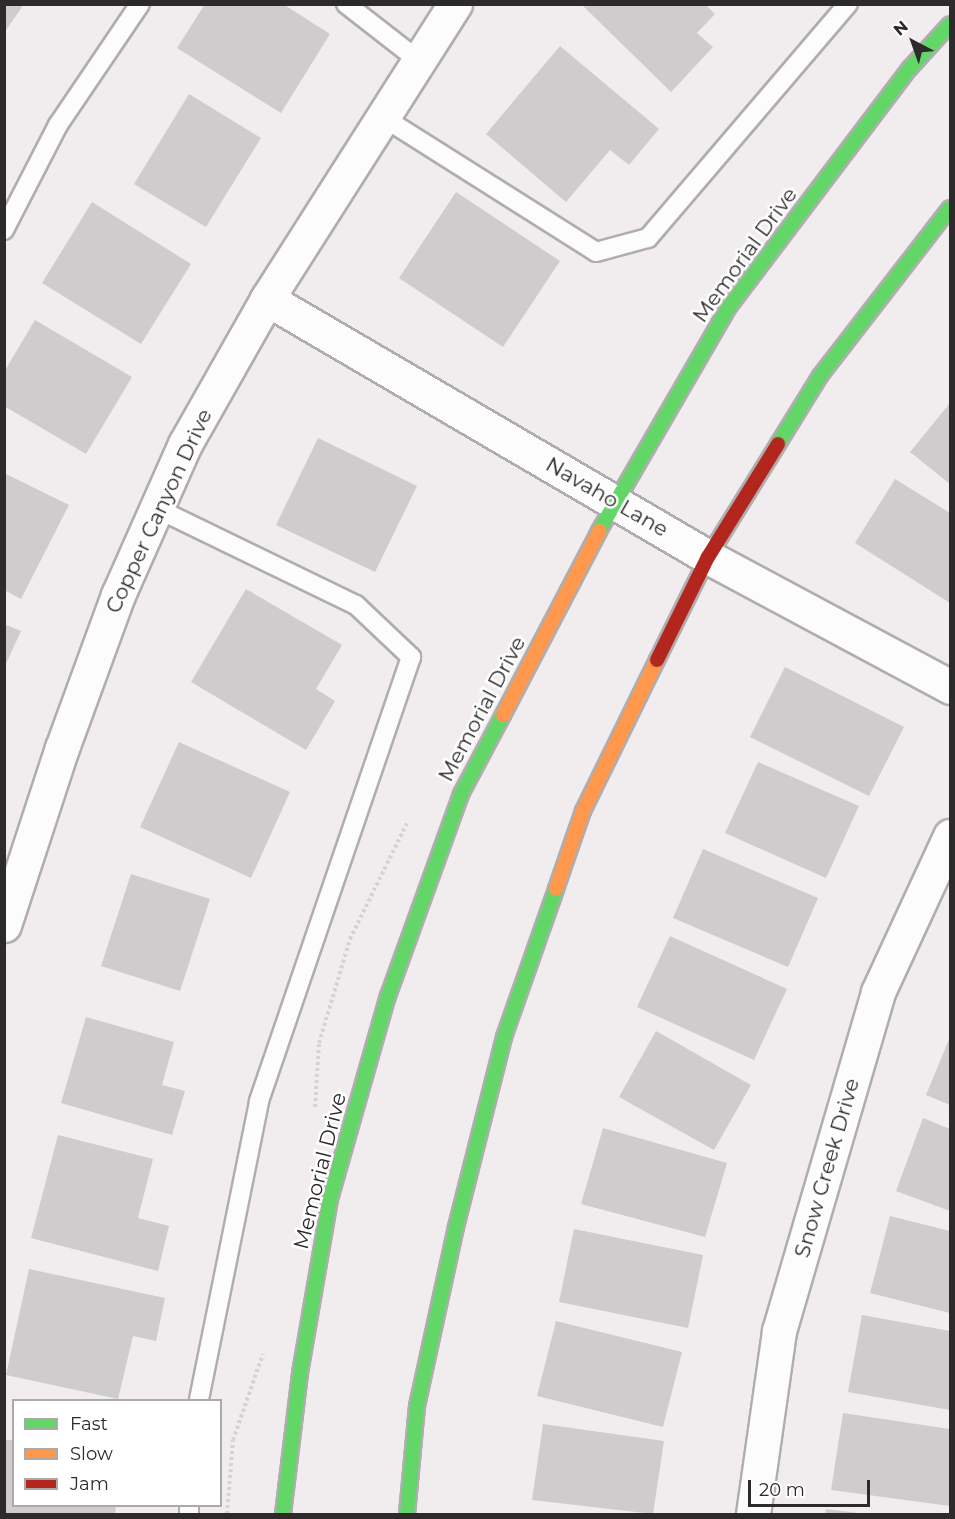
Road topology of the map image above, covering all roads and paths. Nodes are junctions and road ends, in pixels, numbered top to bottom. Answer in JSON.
{"nodes":[{"id":1,"x":140,"y":4,"type":"edge"},
{"id":2,"x":346,"y":4,"type":"edge"},
{"id":3,"x":455,"y":4,"type":"edge"},
{"id":4,"x":848,"y":4,"type":"edge"},
{"id":5,"x":951,"y":24,"type":"edge"},
{"id":6,"x":418,"y":60,"type":"junction"},
{"id":7,"x":381,"y":116,"type":"junction"},
{"id":8,"x":951,"y":208,"type":"edge"},
{"id":9,"x":4,"y":230,"type":"edge"},
{"id":10,"x":267,"y":299,"type":"junction"},
{"id":11,"x":615,"y":501,"type":"junction"},
{"id":12,"x":156,"y":508,"type":"junction"},
{"id":13,"x":708,"y":557,"type":"junction"},
{"id":14,"x":951,"y":687,"type":"edge"},
{"id":15,"x":951,"y":836,"type":"edge"},
{"id":16,"x":5,"y":920,"type":"edge"},
{"id":17,"x":199,"y":1399,"type":"edge"},
{"id":18,"x":283,"y":1515,"type":"edge"},
{"id":19,"x":407,"y":1515,"type":"edge"},
{"id":20,"x":753,"y":1515,"type":"edge"}],
"edges":[{"from":1,"to":9,"type":"lane"},
{"from":2,"to":6,"type":"lane"},
{"from":3,"to":6,"type":"street","name":"Copper Canyon Drive"},
{"from":4,"to":7,"type":"lane"},
{"from":5,"to":11,"type":"main road","name":"Memorial Drive"},
{"from":6,"to":7,"type":"street","name":"Copper Canyon Drive"},
{"from":7,"to":10,"type":"street","name":"Copper Canyon Drive"},
{"from":8,"to":13,"type":"main road"},
{"from":10,"to":11,"type":"street","name":"Navaho Lane"},
{"from":10,"to":12,"type":"street","name":"Copper Canyon Drive"},
{"from":11,"to":13,"type":"street","name":"Navaho Lane"},
{"from":11,"to":18,"type":"main road","name":"Memorial Drive"},
{"from":12,"to":16,"type":"street","name":"Copper Canyon Drive"},
{"from":12,"to":17,"type":"lane"},
{"from":13,"to":14,"type":"street","name":"Navaho Lane"},
{"from":13,"to":19,"type":"main road"},
{"from":15,"to":20,"type":"street","name":"Snow Creek Drive"}]}
